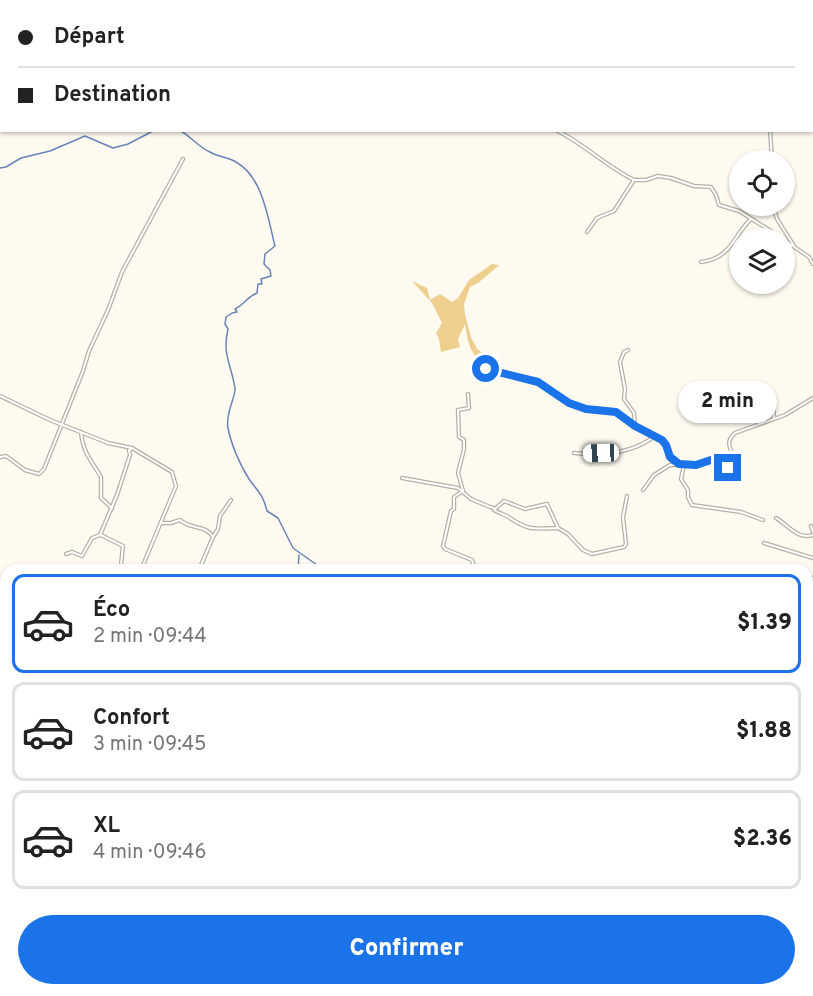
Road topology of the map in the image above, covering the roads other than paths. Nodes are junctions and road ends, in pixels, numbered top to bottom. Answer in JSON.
{"nodes":[{"id":1,"x":559,"y":132,"type":"edge"},
{"id":2,"x":770,"y":132,"type":"edge"},
{"id":3,"x":771,"y":150,"type":"edge"},
{"id":4,"x":183,"y":159,"type":"dead end"},
{"id":5,"x":633,"y":180,"type":"junction"},
{"id":6,"x":751,"y":219,"type":"junction"},
{"id":7,"x":765,"y":228,"type":"edge"},
{"id":8,"x":587,"y":232,"type":"dead end"},
{"id":9,"x":795,"y":247,"type":"edge"},
{"id":10,"x":701,"y":262,"type":"dead end"},
{"id":11,"x":813,"y":264,"type":"edge"},
{"id":12,"x":628,"y":350,"type":"dead end"},
{"id":13,"x":486,"y":369,"type":"dead end"},
{"id":14,"x":468,"y":394,"type":"dead end"},
{"id":15,"x":0,"y":396,"type":"edge"},
{"id":16,"x":768,"y":396,"type":"dead end"},
{"id":17,"x":813,"y":398,"type":"edge"},
{"id":18,"x":774,"y":418,"type":"junction"},
{"id":19,"x":62,"y":424,"type":"junction"},
{"id":20,"x":635,"y":426,"type":"junction"},
{"id":21,"x":80,"y":431,"type":"junction"},
{"id":22,"x":655,"y":436,"type":"junction"},
{"id":23,"x":132,"y":448,"type":"junction"},
{"id":24,"x":574,"y":453,"type":"dead end"},
{"id":25,"x":0,"y":457,"type":"edge"},
{"id":26,"x":679,"y":464,"type":"junction"},
{"id":27,"x":684,"y":465,"type":"junction"},
{"id":28,"x":402,"y":478,"type":"dead end"},
{"id":29,"x":643,"y":490,"type":"dead end"},
{"id":30,"x":463,"y":491,"type":"junction"},
{"id":31,"x":627,"y":496,"type":"dead end"},
{"id":32,"x":231,"y":500,"type":"dead end"},
{"id":33,"x":490,"y":507,"type":"junction"},
{"id":34,"x":111,"y":508,"type":"junction"},
{"id":35,"x":776,"y":518,"type":"dead end"},
{"id":36,"x":763,"y":520,"type":"dead end"},
{"id":37,"x":161,"y":522,"type":"junction"},
{"id":38,"x":811,"y":526,"type":"dead end"},
{"id":39,"x":558,"y":528,"type":"junction"},
{"id":40,"x":813,"y":534,"type":"edge"},
{"id":41,"x":100,"y":535,"type":"junction"},
{"id":42,"x":213,"y":537,"type":"junction"},
{"id":43,"x":764,"y":543,"type":"dead end"},
{"id":44,"x":66,"y":554,"type":"dead end"},
{"id":45,"x":813,"y":558,"type":"edge"},
{"id":46,"x":121,"y":564,"type":"edge"},
{"id":47,"x":144,"y":564,"type":"edge"},
{"id":48,"x":202,"y":564,"type":"edge"},
{"id":49,"x":473,"y":564,"type":"edge"}],
"edges":[{"from":1,"to":5,"type":"street"},
{"from":2,"to":3,"type":"street"},
{"from":4,"to":19,"type":"street"},
{"from":5,"to":6,"type":"street"},
{"from":5,"to":8,"type":"street"},
{"from":6,"to":7,"type":"street"},
{"from":6,"to":10,"type":"street"},
{"from":9,"to":11,"type":"street"},
{"from":12,"to":20,"type":"street"},
{"from":13,"to":20,"type":"street"},
{"from":14,"to":30,"type":"street"},
{"from":15,"to":19,"type":"street"},
{"from":16,"to":18,"type":"street"},
{"from":17,"to":18,"type":"street"},
{"from":18,"to":27,"type":"street"},
{"from":19,"to":21,"type":"street"},
{"from":19,"to":25,"type":"street"},
{"from":20,"to":22,"type":"street"},
{"from":21,"to":23,"type":"street"},
{"from":21,"to":34,"type":"street"},
{"from":22,"to":24,"type":"street"},
{"from":22,"to":26,"type":"street"},
{"from":23,"to":34,"type":"street"},
{"from":23,"to":37,"type":"street"},
{"from":26,"to":27,"type":"street"},
{"from":26,"to":29,"type":"street"},
{"from":27,"to":36,"type":"street"},
{"from":28,"to":30,"type":"street"},
{"from":30,"to":33,"type":"street"},
{"from":30,"to":49,"type":"street"},
{"from":31,"to":39,"type":"street"},
{"from":32,"to":42,"type":"street"},
{"from":33,"to":39,"type":"street"},
{"from":33,"to":39,"type":"street"},
{"from":34,"to":41,"type":"street"},
{"from":35,"to":40,"type":"street"},
{"from":37,"to":42,"type":"street"},
{"from":37,"to":47,"type":"street"},
{"from":38,"to":40,"type":"street"},
{"from":41,"to":44,"type":"street"},
{"from":41,"to":46,"type":"street"},
{"from":42,"to":48,"type":"street"},
{"from":43,"to":45,"type":"street"}]}
